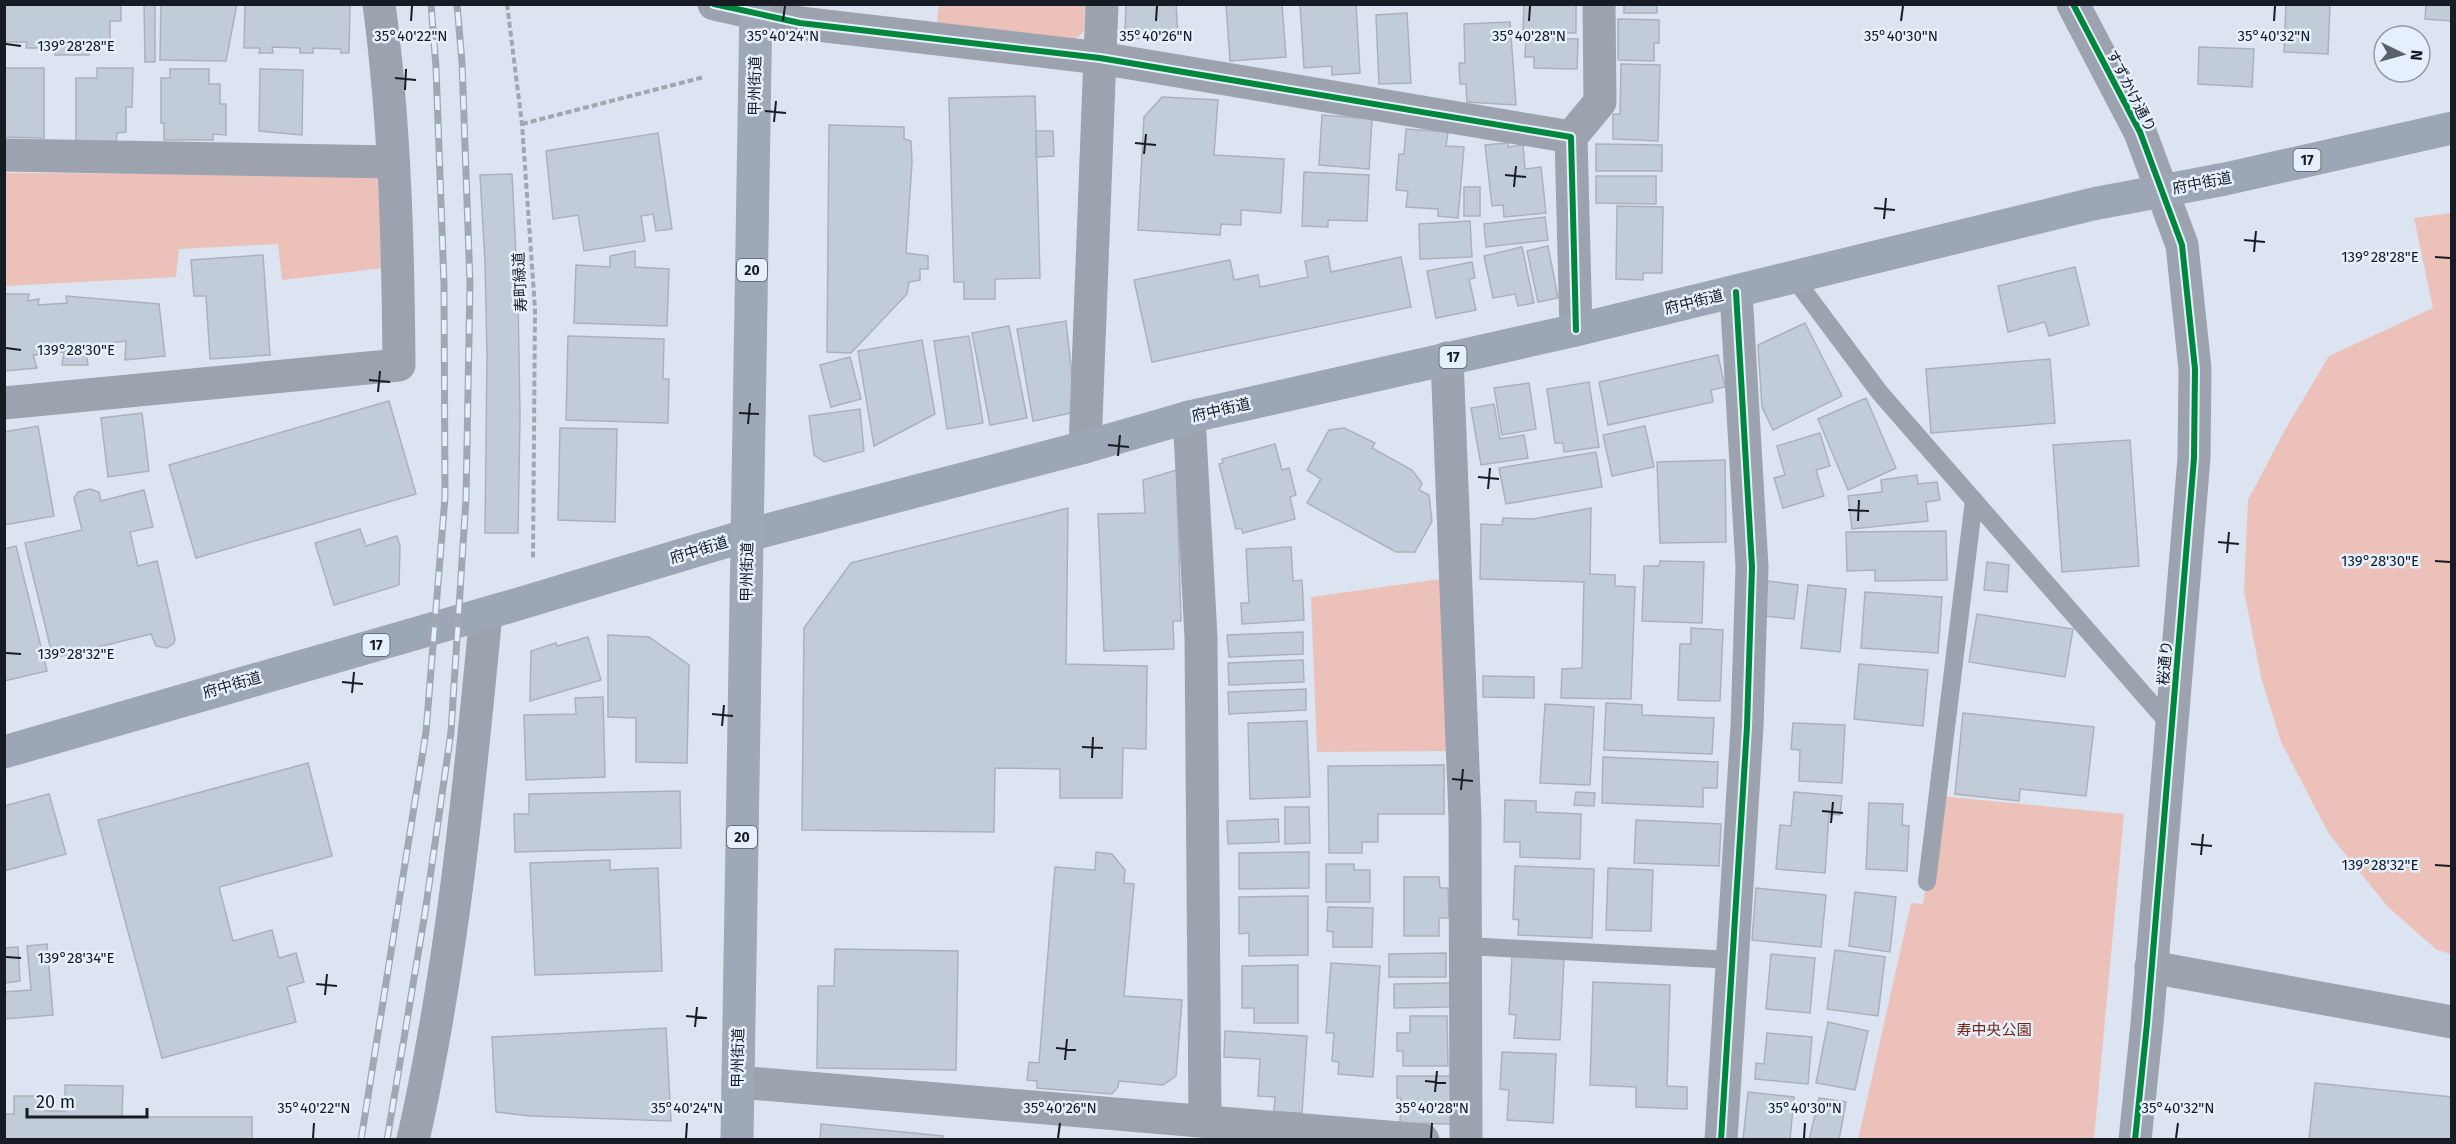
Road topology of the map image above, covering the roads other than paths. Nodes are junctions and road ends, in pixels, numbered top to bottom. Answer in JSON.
{"nodes":[{"id":1,"x":380,"y":4,"type":"edge"},
{"id":2,"x":714,"y":4,"type":"edge"},
{"id":3,"x":1102,"y":4,"type":"edge"},
{"id":4,"x":1599,"y":4,"type":"edge"},
{"id":5,"x":2073,"y":4,"type":"edge"},
{"id":6,"x":756,"y":9,"type":"edge"},
{"id":7,"x":1101,"y":58,"type":"junction"},
{"id":8,"x":2451,"y":128,"type":"edge"},
{"id":9,"x":1570,"y":137,"type":"junction"},
{"id":10,"x":4,"y":155,"type":"edge"},
{"id":11,"x":393,"y":162,"type":"junction"},
{"id":12,"x":2162,"y":191,"type":"junction"},
{"id":13,"x":1794,"y":278,"type":"junction"},
{"id":14,"x":1736,"y":292,"type":"junction"},
{"id":15,"x":1576,"y":330,"type":"junction"},
{"id":16,"x":1447,"y":358,"type":"junction"},
{"id":17,"x":4,"y":403,"type":"edge"},
{"id":18,"x":1189,"y":417,"type":"junction"},
{"id":19,"x":1085,"y":447,"type":"junction"},
{"id":20,"x":1974,"y":500,"type":"junction"},
{"id":21,"x":747,"y":535,"type":"junction"},
{"id":22,"x":486,"y":614,"type":"junction"},
{"id":23,"x":2172,"y":727,"type":"junction"},
{"id":24,"x":4,"y":752,"type":"edge"},
{"id":25,"x":1927,"y":882,"type":"dead end"},
{"id":26,"x":1466,"y":946,"type":"junction"},
{"id":27,"x":1733,"y":960,"type":"junction"},
{"id":28,"x":2151,"y":968,"type":"junction"},
{"id":29,"x":2451,"y":1022,"type":"edge"},
{"id":30,"x":738,"y":1082,"type":"junction"},
{"id":31,"x":1205,"y":1120,"type":"junction"},
{"id":32,"x":413,"y":1140,"type":"edge"},
{"id":33,"x":737,"y":1140,"type":"edge"},
{"id":34,"x":1423,"y":1140,"type":"edge"},
{"id":35,"x":1466,"y":1140,"type":"edge"},
{"id":36,"x":1721,"y":1140,"type":"edge"},
{"id":37,"x":2135,"y":1140,"type":"edge"}],
"edges":[{"from":1,"to":11,"type":"street"},
{"from":2,"to":6,"type":"street"},
{"from":3,"to":7,"type":"street"},
{"from":4,"to":9,"type":"street"},
{"from":5,"to":12,"type":"street","name":"すずかけ通り"},
{"from":6,"to":7,"type":"street"},
{"from":6,"to":21,"type":"highway","name":"甲州街道","number":"20"},
{"from":7,"to":9,"type":"street"},
{"from":7,"to":19,"type":"street"},
{"from":8,"to":12,"type":"main road","name":"府中街道","number":"17"},
{"from":9,"to":15,"type":"street"},
{"from":10,"to":11,"type":"street"},
{"from":11,"to":17,"type":"street"},
{"from":12,"to":13,"type":"main road","name":"府中街道","number":"17"},
{"from":12,"to":23,"type":"street","name":"桜通り"},
{"from":13,"to":14,"type":"main road","name":"府中街道","number":"17"},
{"from":13,"to":20,"type":"lane"},
{"from":14,"to":15,"type":"main road","name":"府中街道","number":"17"},
{"from":14,"to":27,"type":"street"},
{"from":15,"to":16,"type":"main road","name":"府中街道","number":"17"},
{"from":16,"to":18,"type":"main road","name":"府中街道","number":"17"},
{"from":16,"to":26,"type":"street"},
{"from":18,"to":19,"type":"main road","name":"府中街道","number":"17"},
{"from":18,"to":31,"type":"street"},
{"from":19,"to":21,"type":"main road","name":"府中街道","number":"17"},
{"from":20,"to":23,"type":"lane"},
{"from":20,"to":25,"type":"lane"},
{"from":21,"to":22,"type":"main road","name":"府中街道","number":"17"},
{"from":21,"to":30,"type":"highway","name":"甲州街道","number":"20"},
{"from":22,"to":24,"type":"main road","name":"府中街道","number":"17"},
{"from":22,"to":32,"type":"street"},
{"from":23,"to":28,"type":"street","name":"桜通り"},
{"from":26,"to":27,"type":"lane"},
{"from":26,"to":35,"type":"street"},
{"from":27,"to":36,"type":"street"},
{"from":28,"to":29,"type":"street"},
{"from":28,"to":37,"type":"street","name":"桜通り"},
{"from":30,"to":31,"type":"street"},
{"from":30,"to":33,"type":"highway","name":"甲州街道","number":"20"},
{"from":31,"to":34,"type":"street"}]}
